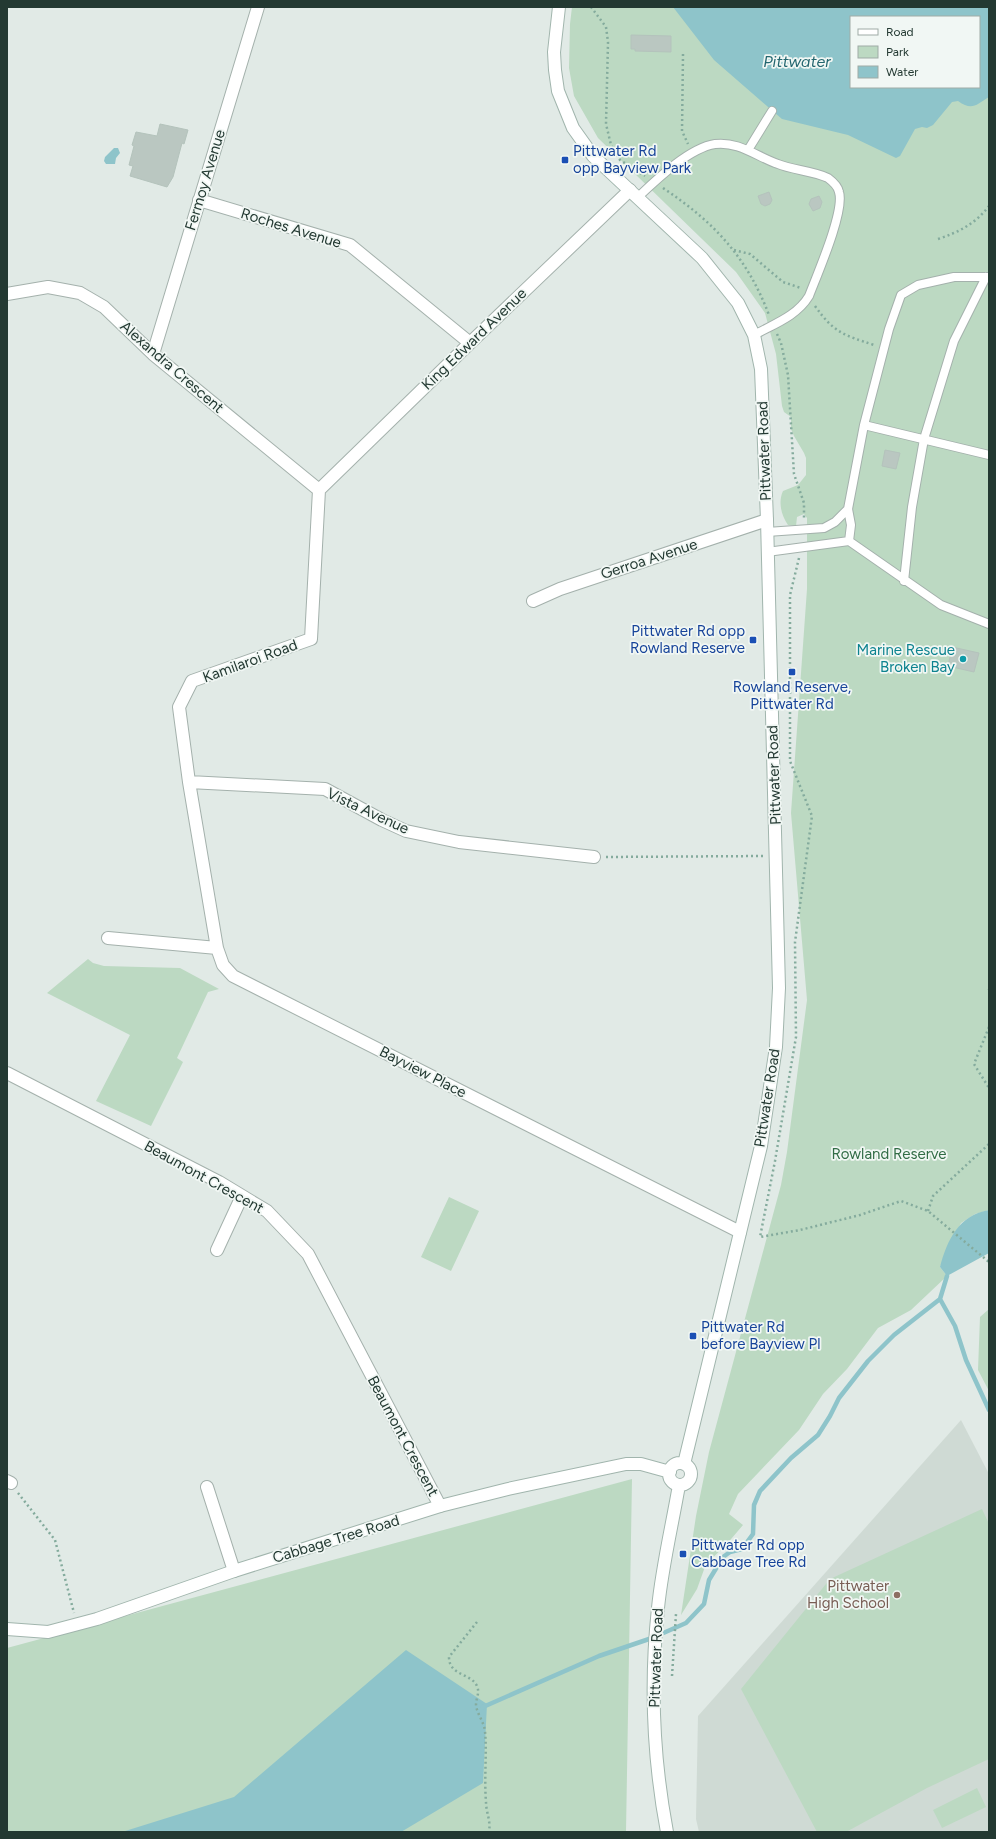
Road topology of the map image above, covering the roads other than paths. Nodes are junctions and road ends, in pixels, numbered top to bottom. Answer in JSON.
{"nodes":[{"id":1,"x":258,"y":7,"type":"edge"},
{"id":2,"x":559,"y":7,"type":"edge"},
{"id":3,"x":772,"y":111,"type":"dead end"},
{"id":4,"x":748,"y":150,"type":"junction"},
{"id":5,"x":634,"y":194,"type":"junction"},
{"id":6,"x":199,"y":200,"type":"junction"},
{"id":7,"x":988,"y":277,"type":"edge"},
{"id":8,"x":7,"y":294,"type":"edge"},
{"id":9,"x":754,"y":335,"type":"junction"},
{"id":10,"x":470,"y":343,"type":"junction"},
{"id":11,"x":153,"y":354,"type":"junction"},
{"id":12,"x":864,"y":425,"type":"junction"},
{"id":13,"x":924,"y":439,"type":"junction"},
{"id":14,"x":989,"y":455,"type":"edge"},
{"id":15,"x":319,"y":490,"type":"junction"},
{"id":16,"x":848,"y":509,"type":"junction"},
{"id":17,"x":767,"y":526,"type":"junction"},
{"id":18,"x":849,"y":541,"type":"junction"},
{"id":19,"x":767,"y":552,"type":"junction"},
{"id":20,"x":904,"y":581,"type":"junction"},
{"id":21,"x":533,"y":601,"type":"dead end"},
{"id":22,"x":989,"y":624,"type":"edge"},
{"id":23,"x":189,"y":782,"type":"junction"},
{"id":24,"x":594,"y":857,"type":"road end"},
{"id":25,"x":108,"y":938,"type":"dead end"},
{"id":26,"x":218,"y":948,"type":"junction"},
{"id":27,"x":7,"y":1073,"type":"edge"},
{"id":28,"x":242,"y":1196,"type":"junction"},
{"id":29,"x":740,"y":1232,"type":"junction"},
{"id":30,"x":217,"y":1250,"type":"dead end"},
{"id":31,"x":684,"y":1464,"type":"junction"},
{"id":32,"x":670,"y":1472,"type":"junction"},
{"id":33,"x":679,"y":1485,"type":"junction"},
{"id":34,"x":207,"y":1487,"type":"dead end"},
{"id":35,"x":440,"y":1506,"type":"junction"},
{"id":36,"x":234,"y":1571,"type":"junction"},
{"id":37,"x":7,"y":1629,"type":"edge"},
{"id":38,"x":667,"y":1832,"type":"edge"}],
"edges":[{"from":1,"to":6,"type":"street","name":"Fermoy Avenue"},
{"from":2,"to":5,"type":"street","name":"Pittwater Road"},
{"from":3,"to":4,"type":"lane"},
{"from":4,"to":5,"type":"lane"},
{"from":4,"to":9,"type":"lane"},
{"from":5,"to":9,"type":"street","name":"Pittwater Road"},
{"from":5,"to":10,"type":"street","name":"King Edward Avenue"},
{"from":6,"to":10,"type":"street","name":"Roches Avenue"},
{"from":6,"to":11,"type":"street","name":"Fermoy Avenue"},
{"from":7,"to":12,"type":"lane"},
{"from":7,"to":13,"type":"lane"},
{"from":8,"to":11,"type":"street","name":"Alexandra Crescent"},
{"from":9,"to":17,"type":"street","name":"Pittwater Road"},
{"from":10,"to":15,"type":"street","name":"King Edward Avenue"},
{"from":11,"to":15,"type":"street","name":"Alexandra Crescent"},
{"from":12,"to":13,"type":"lane"},
{"from":12,"to":16,"type":"lane"},
{"from":13,"to":14,"type":"lane"},
{"from":13,"to":20,"type":"lane"},
{"from":15,"to":23,"type":"street","name":"Kamilaroi Road"},
{"from":16,"to":17,"type":"lane"},
{"from":16,"to":18,"type":"lane"},
{"from":17,"to":19,"type":"street","name":"Pittwater Road"},
{"from":17,"to":21,"type":"street","name":"Gerroa Avenue"},
{"from":18,"to":19,"type":"lane"},
{"from":18,"to":20,"type":"lane"},
{"from":19,"to":29,"type":"street","name":"Pittwater Road"},
{"from":20,"to":22,"type":"lane"},
{"from":23,"to":24,"type":"street","name":"Vista Avenue"},
{"from":23,"to":26,"type":"street","name":"Kamilaroi Road"},
{"from":25,"to":26,"type":"street"},
{"from":26,"to":29,"type":"street","name":"Bayview Place"},
{"from":27,"to":28,"type":"street","name":"Beaumont Crescent"},
{"from":28,"to":30,"type":"street"},
{"from":28,"to":35,"type":"street","name":"Beaumont Crescent"},
{"from":29,"to":31,"type":"street","name":"Pittwater Road"},
{"from":31,"to":32,"type":"street"},
{"from":31,"to":33,"type":"street"},
{"from":32,"to":33,"type":"street"},
{"from":32,"to":35,"type":"street","name":"Cabbage Tree Road"},
{"from":33,"to":38,"type":"street","name":"Pittwater Road"},
{"from":34,"to":36,"type":"street"},
{"from":35,"to":36,"type":"street","name":"Cabbage Tree Road"},
{"from":36,"to":37,"type":"street","name":"Cabbage Tree Road"}]}
